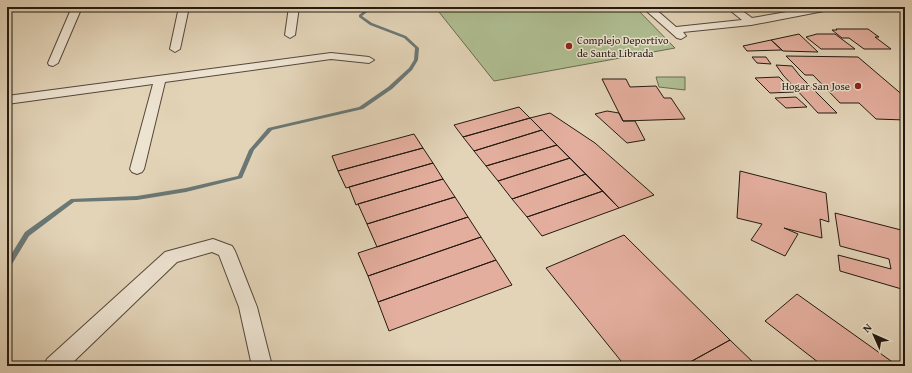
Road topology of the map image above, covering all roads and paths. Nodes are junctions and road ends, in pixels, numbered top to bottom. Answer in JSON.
{"nodes":[{"id":1,"x":77,"y":7,"type":"edge"},
{"id":2,"x":184,"y":7,"type":"edge"},
{"id":3,"x":294,"y":7,"type":"edge"},
{"id":4,"x":647,"y":7,"type":"edge"},
{"id":5,"x":731,"y":7,"type":"edge"},
{"id":6,"x":829,"y":7,"type":"edge"},
{"id":7,"x":801,"y":9,"type":"edge"},
{"id":8,"x":751,"y":22,"type":"junction"},
{"id":9,"x":290,"y":35,"type":"dead end"},
{"id":10,"x":175,"y":49,"type":"dead end"},
{"id":11,"x":369,"y":60,"type":"dead end"},
{"id":12,"x":53,"y":63,"type":"dead end"},
{"id":13,"x":160,"y":79,"type":"junction"},
{"id":14,"x":7,"y":100,"type":"edge"},
{"id":15,"x":137,"y":170,"type":"dead end"},
{"id":16,"x":54,"y":366,"type":"edge"},
{"id":17,"x":262,"y":366,"type":"edge"}],
"edges":[{"from":1,"to":12,"type":"street"},
{"from":2,"to":10,"type":"street"},
{"from":3,"to":9,"type":"street"},
{"from":4,"to":8,"type":"street"},
{"from":5,"to":8,"type":"street"},
{"from":6,"to":7,"type":"street"},
{"from":7,"to":8,"type":"street"},
{"from":11,"to":13,"type":"street"},
{"from":13,"to":14,"type":"street"},
{"from":13,"to":15,"type":"street"},
{"from":16,"to":17,"type":"street"}]}
